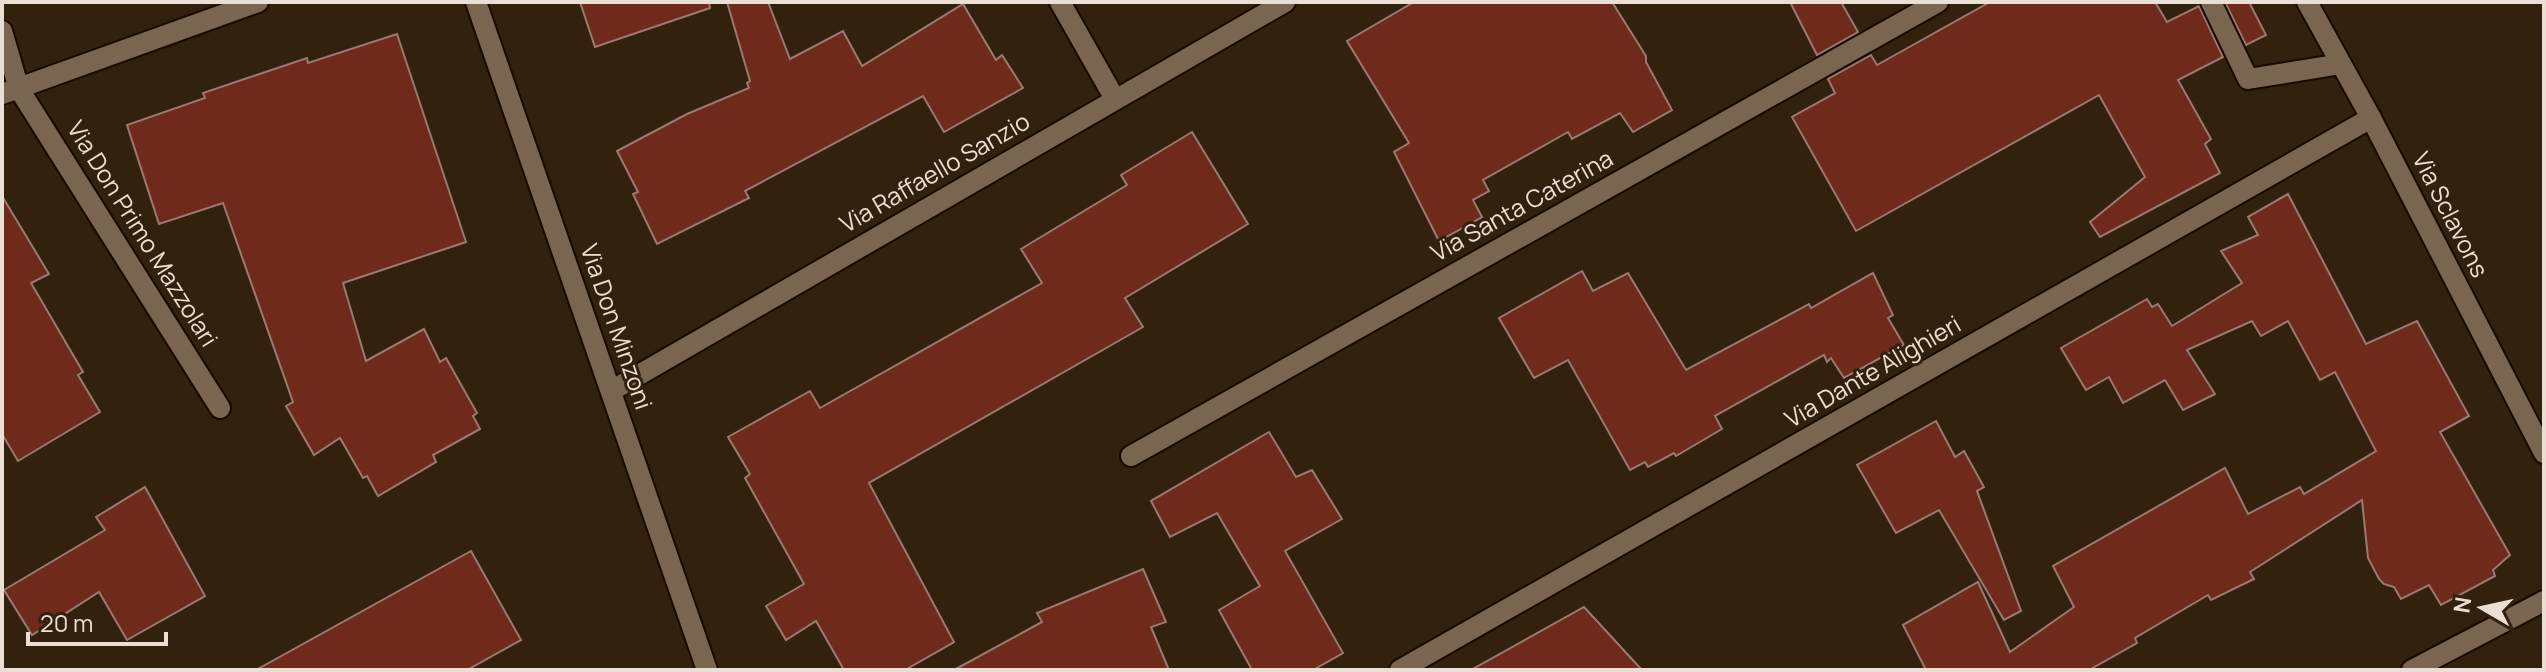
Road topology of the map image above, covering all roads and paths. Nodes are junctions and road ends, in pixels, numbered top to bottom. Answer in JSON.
{"nodes":[{"id":1,"x":258,"y":2,"type":"edge"},
{"id":2,"x":476,"y":2,"type":"edge"},
{"id":3,"x":1060,"y":2,"type":"edge"},
{"id":4,"x":1285,"y":2,"type":"edge"},
{"id":5,"x":1938,"y":2,"type":"edge"},
{"id":6,"x":2211,"y":2,"type":"edge"},
{"id":7,"x":2307,"y":2,"type":"edge"},
{"id":8,"x":2,"y":31,"type":"edge"},
{"id":9,"x":2341,"y":64,"type":"junction"},
{"id":10,"x":10,"y":92,"type":"edge"},
{"id":11,"x":1115,"y":99,"type":"junction"},
{"id":12,"x":2371,"y":118,"type":"junction"},
{"id":13,"x":611,"y":391,"type":"junction"},
{"id":14,"x":220,"y":408,"type":"dead end"},
{"id":15,"x":2544,"y":453,"type":"edge"},
{"id":16,"x":1131,"y":456,"type":"dead end"},
{"id":17,"x":2544,"y":601,"type":"edge"},
{"id":18,"x":707,"y":670,"type":"edge"},
{"id":19,"x":1400,"y":670,"type":"edge"},
{"id":20,"x":2412,"y":670,"type":"edge"}],
"edges":[{"from":1,"to":10,"type":"street"},
{"from":2,"to":13,"type":"street","name":"Via Don Minzoni"},
{"from":3,"to":11,"type":"street"},
{"from":4,"to":11,"type":"street","name":"Via Raffaello Sanzio"},
{"from":5,"to":16,"type":"street","name":"Via Santa Caterina"},
{"from":6,"to":9,"type":"street"},
{"from":7,"to":9,"type":"street","name":"Via Sclavons"},
{"from":8,"to":10,"type":"street","name":"Via Don Primo Mazzolari"},
{"from":9,"to":12,"type":"street","name":"Via Sclavons"},
{"from":10,"to":14,"type":"street","name":"Via Don Primo Mazzolari"},
{"from":11,"to":13,"type":"street","name":"Via Raffaello Sanzio"},
{"from":12,"to":15,"type":"street","name":"Via Sclavons"},
{"from":12,"to":19,"type":"street","name":"Via Dante Alighieri"},
{"from":13,"to":18,"type":"street","name":"Via Don Minzoni"},
{"from":17,"to":20,"type":"street"}]}
